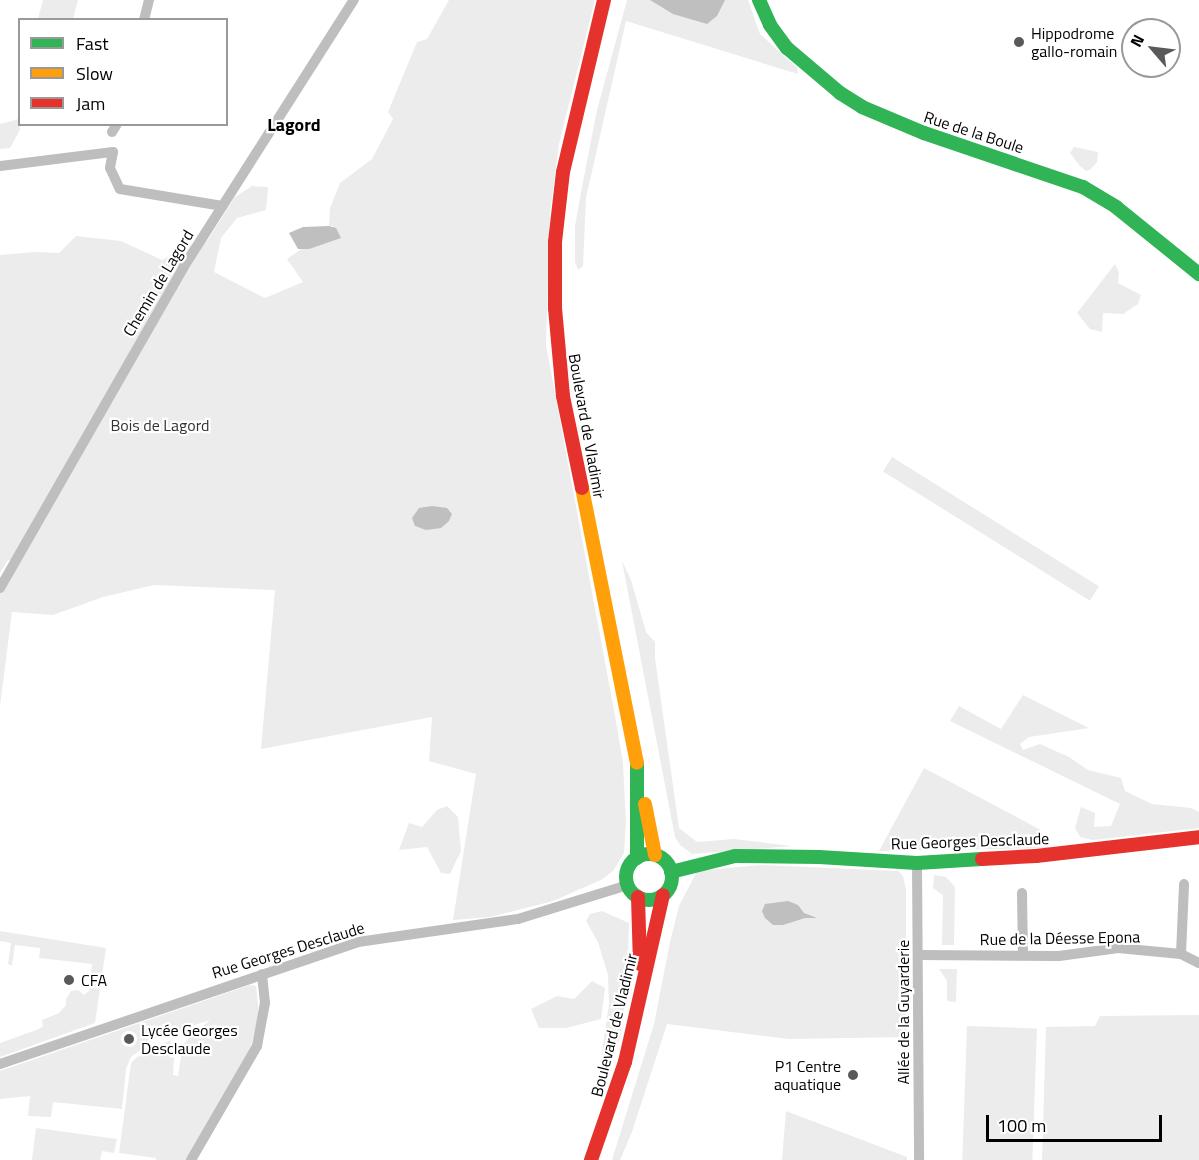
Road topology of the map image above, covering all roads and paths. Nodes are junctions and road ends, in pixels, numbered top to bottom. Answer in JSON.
{"nodes":[{"id":1,"x":149,"y":0,"type":"edge"},
{"id":2,"x":354,"y":0,"type":"edge"},
{"id":3,"x":604,"y":0,"type":"edge"},
{"id":4,"x":759,"y":0,"type":"edge"},
{"id":5,"x":144,"y":18,"type":"edge"},
{"id":6,"x":0,"y":166,"type":"edge"},
{"id":7,"x":223,"y":206,"type":"junction"},
{"id":8,"x":1199,"y":274,"type":"edge"},
{"id":9,"x":0,"y":588,"type":"edge"},
{"id":10,"x":638,"y":766,"type":"junction"},
{"id":11,"x":1199,"y":837,"type":"edge"},
{"id":12,"x":655,"y":855,"type":"junction"},
{"id":13,"x":637,"y":858,"type":"junction"},
{"id":14,"x":917,"y":863,"type":"junction"},
{"id":15,"x":672,"y":872,"type":"junction"},
{"id":16,"x":1184,"y":884,"type":"dead end"},
{"id":17,"x":628,"y":885,"type":"junction"},
{"id":18,"x":1022,"y":893,"type":"dead end"},
{"id":19,"x":663,"y":895,"type":"junction"},
{"id":20,"x":638,"y":897,"type":"junction"},
{"id":21,"x":1181,"y":954,"type":"junction"},
{"id":22,"x":918,"y":955,"type":"junction"},
{"id":23,"x":1023,"y":955,"type":"junction"},
{"id":24,"x":1199,"y":963,"type":"edge"},
{"id":25,"x":262,"y":974,"type":"junction"},
{"id":26,"x":640,"y":986,"type":"junction"},
{"id":27,"x":0,"y":1064,"type":"edge"},
{"id":28,"x":191,"y":1160,"type":"edge"},
{"id":29,"x":591,"y":1160,"type":"edge"},
{"id":30,"x":919,"y":1160,"type":"edge"}],
"edges":[{"from":1,"to":5,"type":"street"},
{"from":2,"to":7,"type":"street","name":"Chemin de Lagord"},
{"from":3,"to":10,"type":"main road","name":"Boulevard de Vladimir"},
{"from":4,"to":8,"type":"main road","name":"Rue de la Boule"},
{"from":6,"to":7,"type":"street"},
{"from":7,"to":9,"type":"street","name":"Chemin de Lagord"},
{"from":10,"to":12,"type":"main road"},
{"from":10,"to":13,"type":"main road","name":"Boulevard de Vladimir"},
{"from":11,"to":14,"type":"main road","name":"Rue Georges Desclaude"},
{"from":12,"to":13,"type":"main road"},
{"from":12,"to":15,"type":"main road"},
{"from":13,"to":17,"type":"main road"},
{"from":14,"to":15,"type":"main road","name":"Rue Georges Desclaude"},
{"from":14,"to":22,"type":"street","name":"Allée de la Guyarderie"},
{"from":15,"to":19,"type":"main road"},
{"from":16,"to":21,"type":"street"},
{"from":17,"to":20,"type":"main road"},
{"from":17,"to":25,"type":"street","name":"Rue Georges Desclaude"},
{"from":18,"to":23,"type":"street"},
{"from":19,"to":20,"type":"main road"},
{"from":19,"to":26,"type":"main road","name":"Boulevard de Vladimir"},
{"from":20,"to":26,"type":"main road"},
{"from":21,"to":23,"type":"street","name":"Rue de la Déesse Epona"},
{"from":21,"to":24,"type":"street","name":"Rue de la Déesse Epona"},
{"from":22,"to":23,"type":"street","name":"Rue de la Déesse Epona"},
{"from":22,"to":30,"type":"street","name":"Allée de la Guyarderie"},
{"from":25,"to":27,"type":"street","name":"Rue Georges Desclaude"},
{"from":25,"to":28,"type":"street"},
{"from":26,"to":29,"type":"main road","name":"Boulevard de Vladimir"}]}
